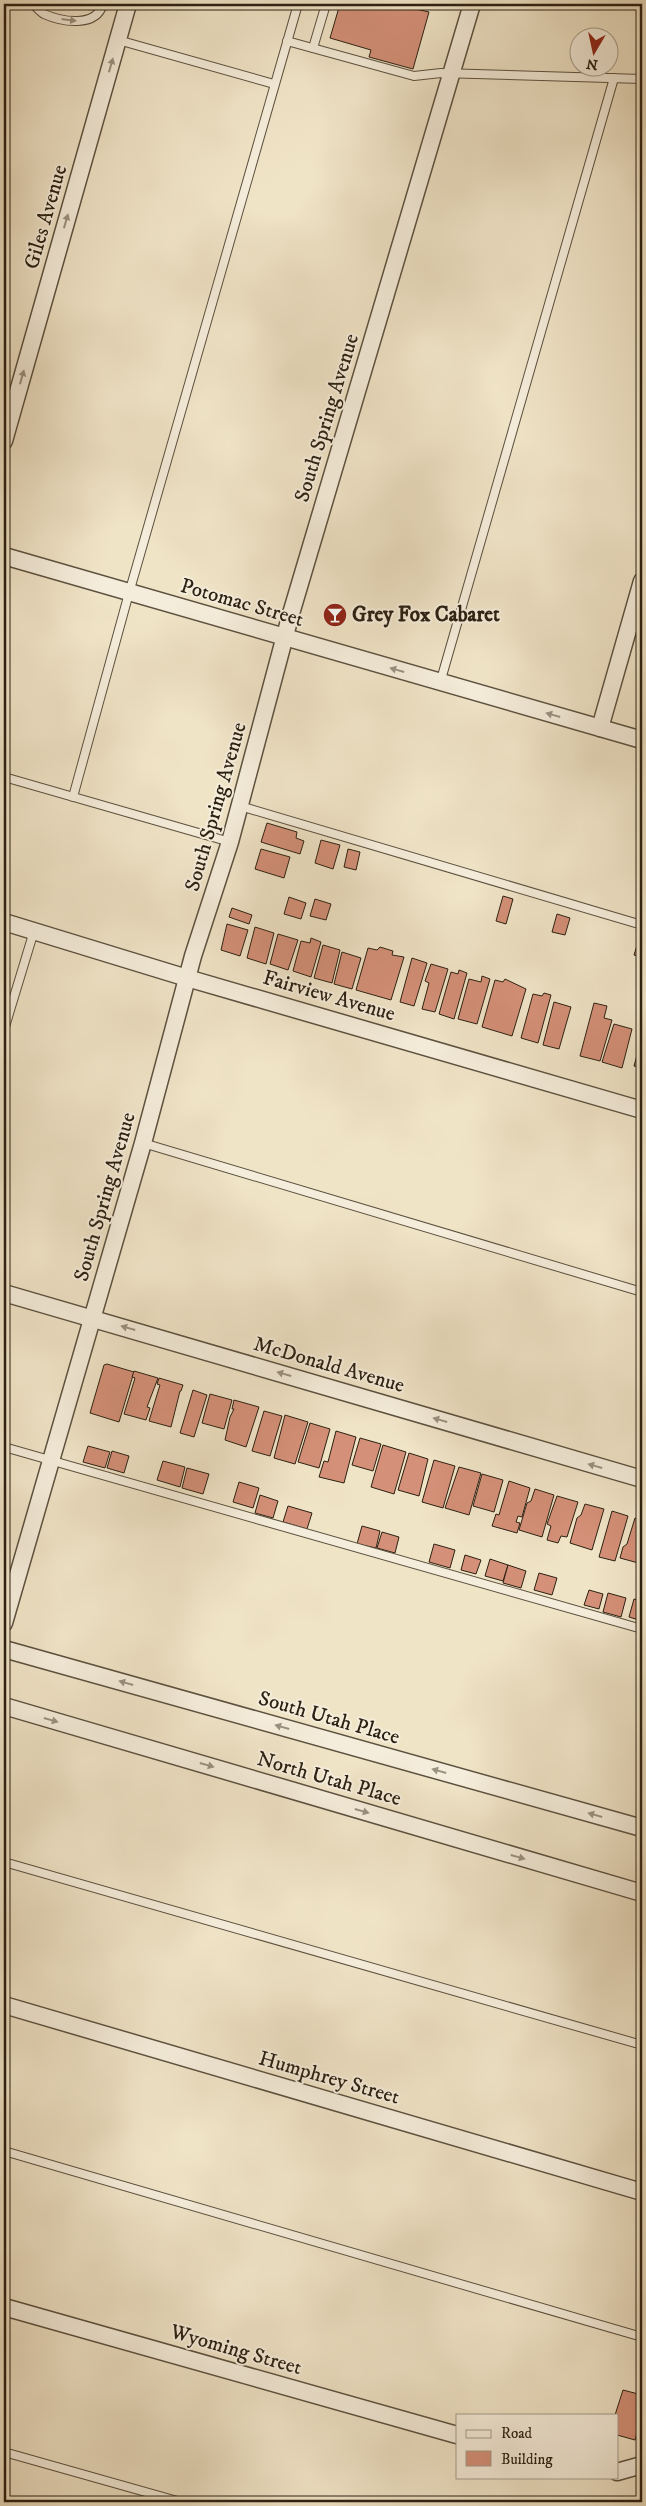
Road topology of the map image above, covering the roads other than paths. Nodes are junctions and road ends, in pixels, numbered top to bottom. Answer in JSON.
{"nodes":[{"id":1,"x":33,"y":4,"type":"edge"},
{"id":2,"x":102,"y":4,"type":"edge"},
{"id":3,"x":128,"y":4,"type":"edge"},
{"id":4,"x":298,"y":4,"type":"edge"},
{"id":5,"x":326,"y":4,"type":"edge"},
{"id":6,"x":472,"y":4,"type":"edge"},
{"id":7,"x":118,"y":40,"type":"junction"},
{"id":8,"x":287,"y":41,"type":"junction"},
{"id":9,"x":313,"y":48,"type":"junction"},
{"id":10,"x":450,"y":74,"type":"junction"},
{"id":11,"x":568,"y":77,"type":"edge"},
{"id":12,"x":614,"y":78,"type":"joint"},
{"id":13,"x":642,"y":79,"type":"edge"},
{"id":14,"x":274,"y":84,"type":"junction"},
{"id":15,"x":4,"y":441,"type":"edge"},
{"id":16,"x":4,"y":556,"type":"edge"},
{"id":17,"x":642,"y":581,"type":"edge"},
{"id":18,"x":129,"y":593,"type":"junction"},
{"id":19,"x":284,"y":638,"type":"junction"},
{"id":20,"x":440,"y":682,"type":"junction"},
{"id":21,"x":600,"y":728,"type":"junction"},
{"id":22,"x":642,"y":740,"type":"edge"},
{"id":23,"x":4,"y":777,"type":"edge"},
{"id":24,"x":73,"y":797,"type":"junction"},
{"id":25,"x":240,"y":806,"type":"junction"},
{"id":26,"x":230,"y":842,"type":"junction"},
{"id":27,"x":4,"y":922,"type":"edge"},
{"id":28,"x":642,"y":926,"type":"edge"},
{"id":29,"x":34,"y":931,"type":"junction"},
{"id":30,"x":187,"y":978,"type":"junction"},
{"id":31,"x":4,"y":1030,"type":"edge"},
{"id":32,"x":642,"y":1110,"type":"edge"},
{"id":33,"x":143,"y":1143,"type":"junction"},
{"id":34,"x":642,"y":1292,"type":"edge"},
{"id":35,"x":4,"y":1293,"type":"edge"},
{"id":36,"x":92,"y":1318,"type":"junction"},
{"id":37,"x":4,"y":1447,"type":"edge"},
{"id":38,"x":51,"y":1460,"type":"junction"},
{"id":39,"x":642,"y":1479,"type":"edge"},
{"id":40,"x":4,"y":1623,"type":"edge"},
{"id":41,"x":642,"y":1629,"type":"edge"},
{"id":42,"x":4,"y":1649,"type":"edge"},
{"id":43,"x":4,"y":1706,"type":"edge"},
{"id":44,"x":642,"y":1828,"type":"edge"},
{"id":45,"x":4,"y":1862,"type":"edge"},
{"id":46,"x":642,"y":1893,"type":"edge"},
{"id":47,"x":4,"y":2005,"type":"edge"},
{"id":48,"x":642,"y":2045,"type":"edge"},
{"id":49,"x":4,"y":2151,"type":"edge"},
{"id":50,"x":642,"y":2192,"type":"edge"},
{"id":51,"x":4,"y":2307,"type":"edge"},
{"id":52,"x":642,"y":2337,"type":"edge"},
{"id":53,"x":456,"y":2435,"type":"edge"},
{"id":54,"x":4,"y":2452,"type":"edge"},
{"id":55,"x":642,"y":2465,"type":"edge"},
{"id":56,"x":618,"y":2472,"type":"edge"},
{"id":57,"x":181,"y":2502,"type":"edge"}],
"edges":[{"from":1,"to":2,"type":"lane","one_way":true},
{"from":3,"to":7,"type":"street","name":"Giles Avenue"},
{"from":4,"to":8,"type":"lane"},
{"from":5,"to":9,"type":"lane"},
{"from":6,"to":10,"type":"street","name":"South Spring Avenue"},
{"from":7,"to":14,"type":"lane"},
{"from":15,"to":7,"type":"street","name":"Giles Avenue","one_way":true},
{"from":8,"to":9,"type":"lane"},
{"from":8,"to":14,"type":"lane"},
{"from":9,"to":10,"type":"lane"},
{"from":10,"to":11,"type":"lane"},
{"from":10,"to":19,"type":"street","name":"South Spring Avenue"},
{"from":12,"to":13,"type":"lane"},
{"from":12,"to":20,"type":"lane"},
{"from":14,"to":18,"type":"lane"},
{"from":16,"to":18,"type":"street","name":"Potomac Street"},
{"from":17,"to":21,"type":"street"},
{"from":18,"to":19,"type":"street","name":"Potomac Street"},
{"from":18,"to":24,"type":"lane"},
{"from":20,"to":19,"type":"street","name":"Potomac Street","one_way":true},
{"from":19,"to":25,"type":"street","name":"South Spring Avenue"},
{"from":21,"to":20,"type":"street","name":"Potomac Street","one_way":true},
{"from":21,"to":22,"type":"street","name":"Potomac Street"},
{"from":23,"to":24,"type":"lane"},
{"from":24,"to":26,"type":"lane"},
{"from":25,"to":26,"type":"street","name":"South Spring Avenue"},
{"from":25,"to":28,"type":"lane"},
{"from":26,"to":30,"type":"street","name":"South Spring Avenue"},
{"from":27,"to":29,"type":"street","name":"Fairview Avenue"},
{"from":29,"to":30,"type":"street","name":"Fairview Avenue"},
{"from":29,"to":31,"type":"lane"},
{"from":30,"to":32,"type":"street","name":"Fairview Avenue"},
{"from":30,"to":33,"type":"street","name":"South Spring Avenue"},
{"from":33,"to":34,"type":"lane"},
{"from":33,"to":36,"type":"street","name":"South Spring Avenue"},
{"from":35,"to":36,"type":"street","name":"McDonald Avenue"},
{"from":36,"to":38,"type":"street","name":"South Spring Avenue"},
{"from":39,"to":36,"type":"street","name":"McDonald Avenue","one_way":true},
{"from":37,"to":38,"type":"lane"},
{"from":38,"to":40,"type":"street","name":"South Spring Avenue"},
{"from":38,"to":41,"type":"lane"},
{"from":44,"to":42,"type":"street","name":"South Utah Place","one_way":true},
{"from":43,"to":46,"type":"street","name":"North Utah Place","one_way":true},
{"from":45,"to":48,"type":"lane"},
{"from":47,"to":50,"type":"street","name":"Humphrey Street"},
{"from":49,"to":52,"type":"lane"},
{"from":51,"to":53,"type":"street","name":"Wyoming Street"},
{"from":54,"to":57,"type":"lane"},
{"from":55,"to":56,"type":"street"}]}
